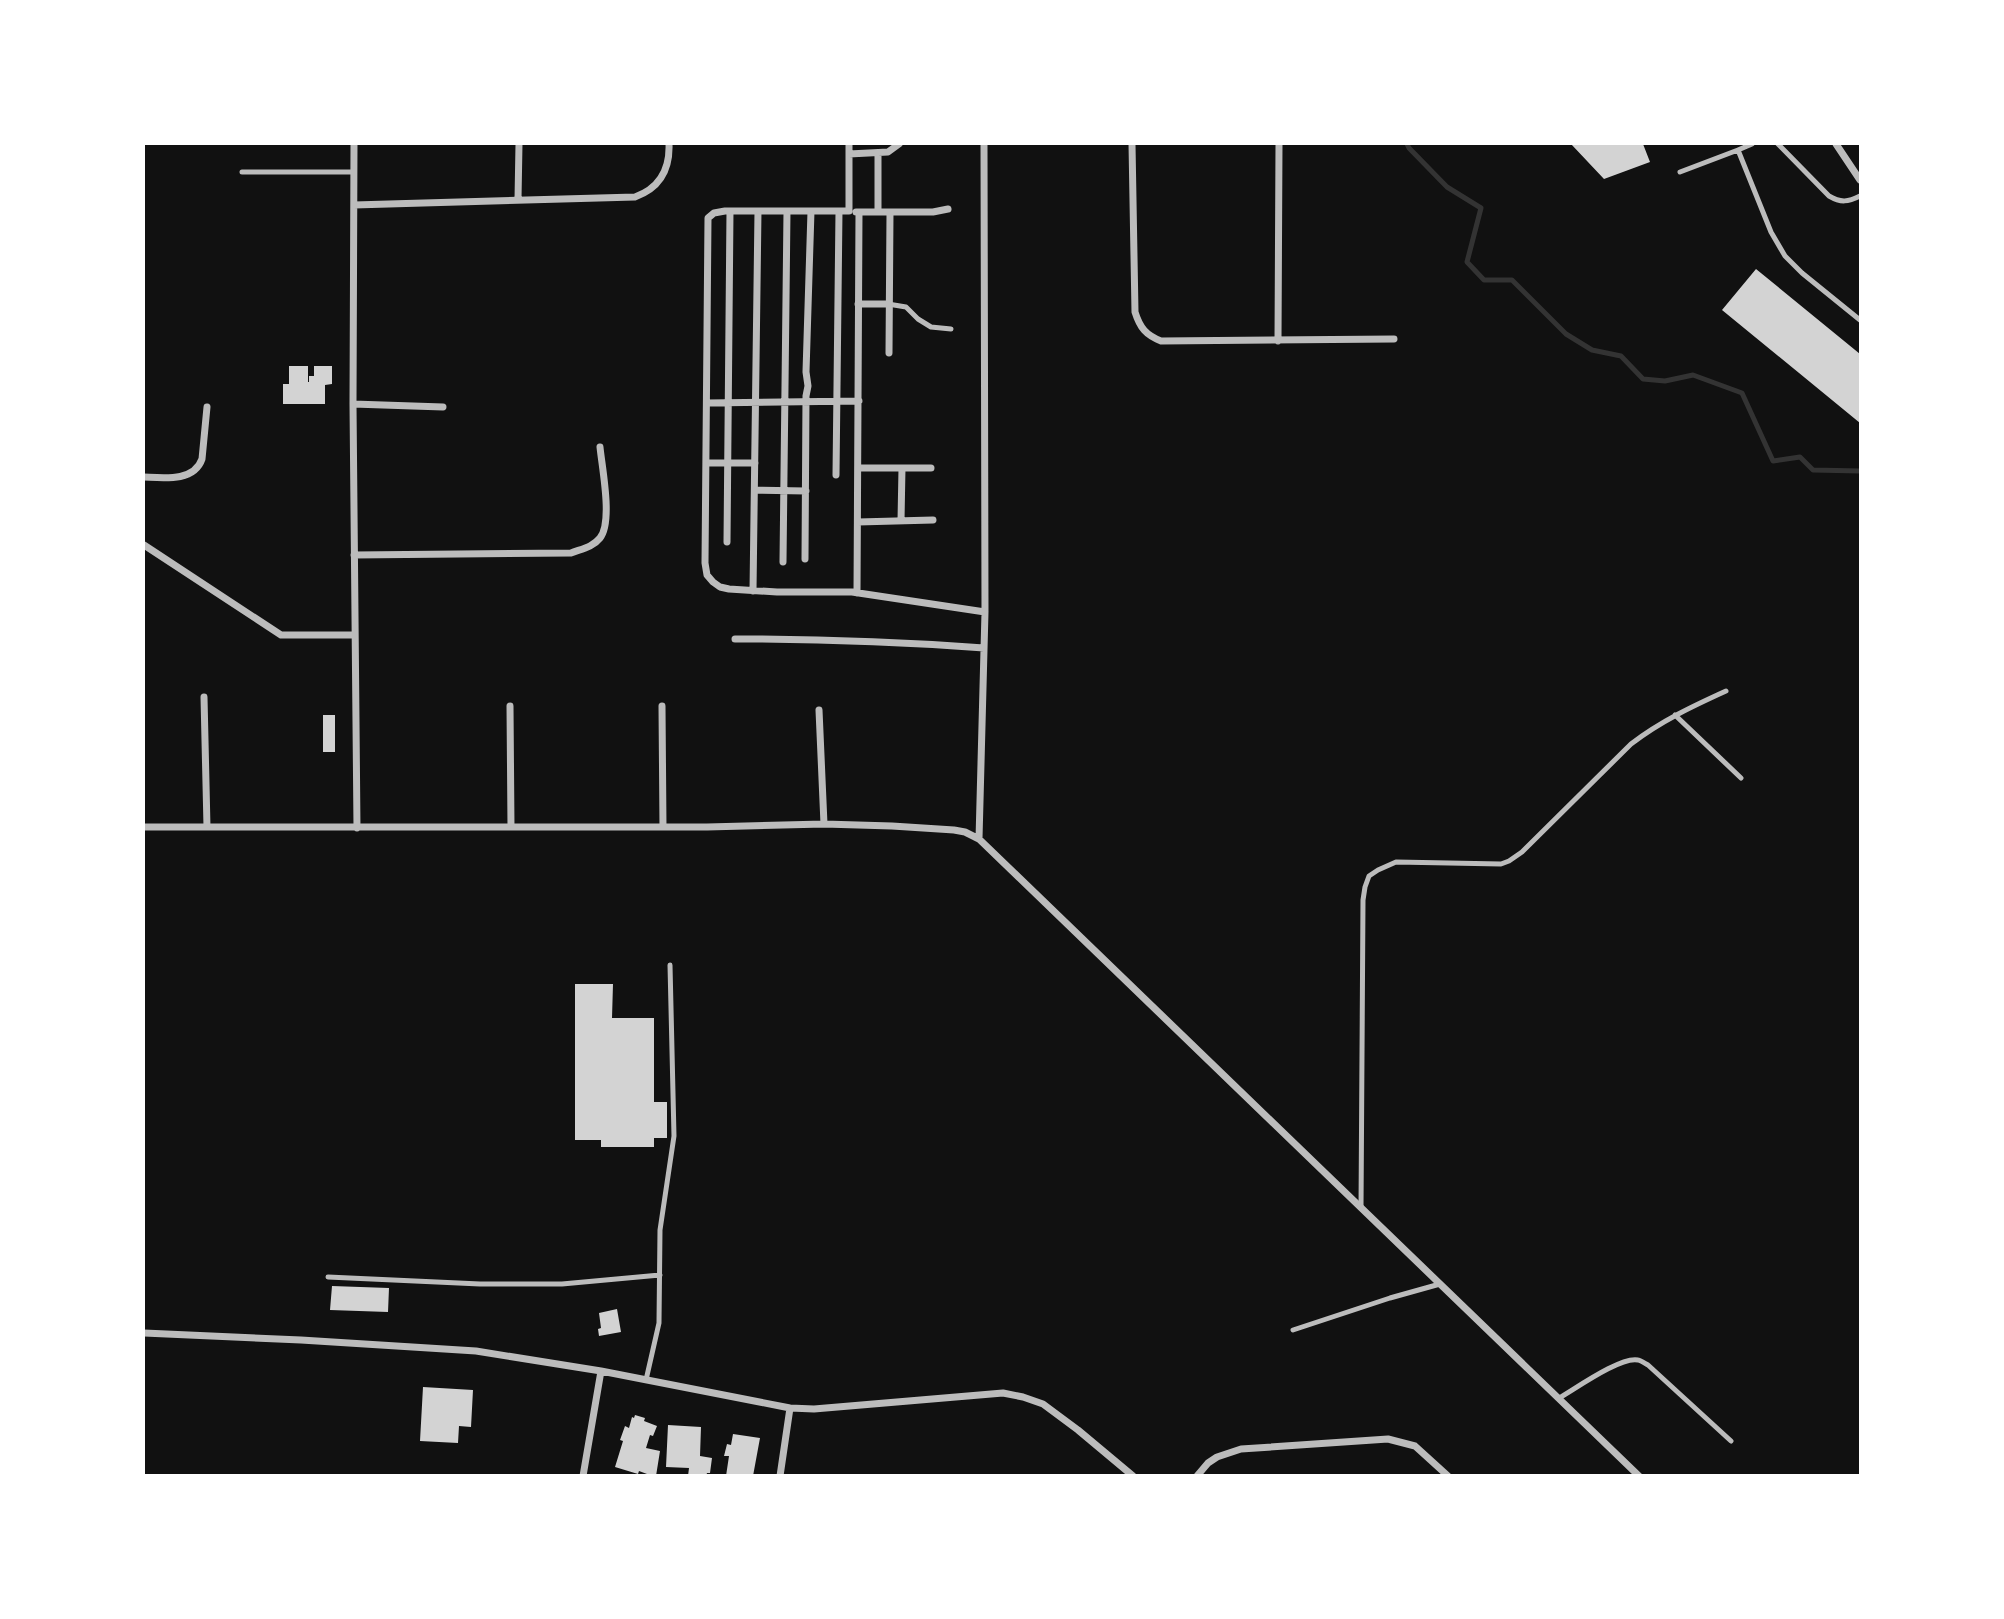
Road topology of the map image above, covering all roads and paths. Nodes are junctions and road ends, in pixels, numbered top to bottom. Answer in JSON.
{"nodes":[{"id":1,"x":354,"y":144,"type":"edge"},
{"id":2,"x":519,"y":144,"type":"edge"},
{"id":3,"x":669,"y":144,"type":"edge"},
{"id":4,"x":849,"y":144,"type":"edge"},
{"id":5,"x":899,"y":144,"type":"edge"},
{"id":6,"x":984,"y":144,"type":"edge"},
{"id":7,"x":1132,"y":144,"type":"edge"},
{"id":8,"x":1279,"y":144,"type":"edge"},
{"id":9,"x":1752,"y":144,"type":"edge"},
{"id":10,"x":1778,"y":144,"type":"edge"},
{"id":11,"x":1836,"y":144,"type":"edge"},
{"id":12,"x":1738,"y":150,"type":"junction"},
{"id":13,"x":849,"y":154,"type":"junction"},
{"id":14,"x":878,"y":154,"type":"junction"},
{"id":15,"x":242,"y":172,"type":"dead end"},
{"id":16,"x":354,"y":172,"type":"junction"},
{"id":17,"x":1680,"y":172,"type":"dead end"},
{"id":18,"x":1860,"y":178,"type":"edge"},
{"id":19,"x":1860,"y":196,"type":"edge"},
{"id":20,"x":518,"y":199,"type":"junction"},
{"id":21,"x":354,"y":205,"type":"junction"},
{"id":22,"x":948,"y":209,"type":"dead end"},
{"id":23,"x":730,"y":211,"type":"junction"},
{"id":24,"x":758,"y":211,"type":"junction"},
{"id":25,"x":787,"y":211,"type":"junction"},
{"id":26,"x":811,"y":211,"type":"junction"},
{"id":27,"x":839,"y":211,"type":"junction"},
{"id":28,"x":849,"y":211,"type":"junction"},
{"id":29,"x":859,"y":212,"type":"junction"},
{"id":30,"x":878,"y":212,"type":"junction"},
{"id":31,"x":890,"y":213,"type":"junction"},
{"id":32,"x":858,"y":304,"type":"junction"},
{"id":33,"x":888,"y":304,"type":"junction"},
{"id":34,"x":1860,"y":320,"type":"edge"},
{"id":35,"x":951,"y":329,"type":"dead end"},
{"id":36,"x":1394,"y":339,"type":"dead end"},
{"id":37,"x":1278,"y":341,"type":"junction"},
{"id":38,"x":889,"y":353,"type":"dead end"},
{"id":39,"x":837,"y":401,"type":"junction"},
{"id":40,"x":859,"y":401,"type":"junction"},
{"id":41,"x":728,"y":402,"type":"junction"},
{"id":42,"x":755,"y":402,"type":"junction"},
{"id":43,"x":784,"y":402,"type":"junction"},
{"id":44,"x":806,"y":402,"type":"junction"},
{"id":45,"x":707,"y":403,"type":"junction"},
{"id":46,"x":353,"y":404,"type":"junction"},
{"id":47,"x":207,"y":407,"type":"dead end"},
{"id":48,"x":443,"y":407,"type":"dead end"},
{"id":49,"x":600,"y":447,"type":"dead end"},
{"id":50,"x":706,"y":463,"type":"junction"},
{"id":51,"x":728,"y":463,"type":"junction"},
{"id":52,"x":755,"y":463,"type":"junction"},
{"id":53,"x":859,"y":468,"type":"junction"},
{"id":54,"x":902,"y":468,"type":"junction"},
{"id":55,"x":931,"y":468,"type":"dead end"},
{"id":56,"x":836,"y":475,"type":"dead end"},
{"id":57,"x":144,"y":477,"type":"edge"},
{"id":58,"x":755,"y":490,"type":"junction"},
{"id":59,"x":784,"y":491,"type":"junction"},
{"id":60,"x":806,"y":491,"type":"junction"},
{"id":61,"x":933,"y":520,"type":"dead end"},
{"id":62,"x":901,"y":521,"type":"junction"},
{"id":63,"x":858,"y":522,"type":"junction"},
{"id":64,"x":727,"y":542,"type":"dead end"},
{"id":65,"x":144,"y":545,"type":"edge"},
{"id":66,"x":354,"y":555,"type":"junction"},
{"id":67,"x":805,"y":559,"type":"dead end"},
{"id":68,"x":783,"y":562,"type":"dead end"},
{"id":69,"x":753,"y":591,"type":"junction"},
{"id":70,"x":857,"y":593,"type":"junction"},
{"id":71,"x":985,"y":612,"type":"junction"},
{"id":72,"x":355,"y":635,"type":"junction"},
{"id":73,"x":736,"y":639,"type":"dead end"},
{"id":74,"x":984,"y":648,"type":"junction"},
{"id":75,"x":1726,"y":691,"type":"dead end"},
{"id":76,"x":204,"y":697,"type":"dead end"},
{"id":77,"x":510,"y":706,"type":"dead end"},
{"id":78,"x":662,"y":706,"type":"dead end"},
{"id":79,"x":819,"y":710,"type":"dead end"},
{"id":80,"x":1675,"y":715,"type":"junction"},
{"id":81,"x":1741,"y":778,"type":"dead end"},
{"id":82,"x":824,"y":824,"type":"junction"},
{"id":83,"x":144,"y":827,"type":"edge"},
{"id":84,"x":207,"y":827,"type":"junction"},
{"id":85,"x":512,"y":827,"type":"junction"},
{"id":86,"x":663,"y":827,"type":"junction"},
{"id":87,"x":357,"y":828,"type":"junction"},
{"id":88,"x":979,"y":839,"type":"junction"},
{"id":89,"x":670,"y":965,"type":"dead end"},
{"id":90,"x":1361,"y":1208,"type":"junction"},
{"id":91,"x":660,"y":1275,"type":"junction"},
{"id":92,"x":328,"y":1278,"type":"dead end"},
{"id":93,"x":1440,"y":1284,"type":"junction"},
{"id":94,"x":1293,"y":1330,"type":"dead end"},
{"id":95,"x":144,"y":1333,"type":"edge"},
{"id":96,"x":601,"y":1371,"type":"junction"},
{"id":97,"x":646,"y":1380,"type":"junction"},
{"id":98,"x":1559,"y":1398,"type":"junction"},
{"id":99,"x":790,"y":1408,"type":"junction"},
{"id":100,"x":1731,"y":1441,"type":"dead end"},
{"id":101,"x":583,"y":1475,"type":"edge"},
{"id":102,"x":780,"y":1475,"type":"edge"},
{"id":103,"x":1133,"y":1475,"type":"edge"},
{"id":104,"x":1197,"y":1475,"type":"edge"},
{"id":105,"x":1448,"y":1475,"type":"edge"},
{"id":106,"x":1639,"y":1475,"type":"edge"}],
"edges":[{"from":1,"to":16,"type":"street"},
{"from":2,"to":20,"type":"street"},
{"from":3,"to":20,"type":"street"},
{"from":4,"to":13,"type":"street"},
{"from":5,"to":14,"type":"street"},
{"from":6,"to":71,"type":"street"},
{"from":7,"to":37,"type":"street"},
{"from":8,"to":37,"type":"street"},
{"from":9,"to":12,"type":"lane"},
{"from":10,"to":19,"type":"lane"},
{"from":11,"to":18,"type":"street"},
{"from":12,"to":17,"type":"lane"},
{"from":12,"to":34,"type":"lane"},
{"from":13,"to":14,"type":"street"},
{"from":13,"to":28,"type":"street"},
{"from":14,"to":30,"type":"street"},
{"from":15,"to":16,"type":"lane"},
{"from":16,"to":21,"type":"street"},
{"from":20,"to":21,"type":"street"},
{"from":21,"to":46,"type":"street"},
{"from":22,"to":31,"type":"street"},
{"from":23,"to":24,"type":"street"},
{"from":23,"to":41,"type":"street"},
{"from":23,"to":45,"type":"street"},
{"from":24,"to":25,"type":"street"},
{"from":24,"to":42,"type":"street"},
{"from":25,"to":26,"type":"street"},
{"from":25,"to":43,"type":"street"},
{"from":26,"to":27,"type":"street"},
{"from":26,"to":44,"type":"street"},
{"from":27,"to":28,"type":"street"},
{"from":27,"to":39,"type":"street"},
{"from":28,"to":29,"type":"street"},
{"from":29,"to":30,"type":"street"},
{"from":29,"to":32,"type":"street"},
{"from":30,"to":31,"type":"street"},
{"from":31,"to":33,"type":"street"},
{"from":32,"to":33,"type":"street"},
{"from":32,"to":40,"type":"street"},
{"from":33,"to":35,"type":"lane"},
{"from":33,"to":38,"type":"street"},
{"from":36,"to":37,"type":"street"},
{"from":39,"to":40,"type":"street"},
{"from":39,"to":44,"type":"street"},
{"from":39,"to":56,"type":"street"},
{"from":40,"to":53,"type":"street"},
{"from":41,"to":42,"type":"street"},
{"from":41,"to":45,"type":"street"},
{"from":41,"to":51,"type":"street"},
{"from":42,"to":43,"type":"street"},
{"from":42,"to":52,"type":"street"},
{"from":43,"to":44,"type":"street"},
{"from":43,"to":59,"type":"street"},
{"from":44,"to":60,"type":"street"},
{"from":45,"to":50,"type":"street"},
{"from":46,"to":48,"type":"street"},
{"from":46,"to":66,"type":"street"},
{"from":47,"to":57,"type":"street"},
{"from":49,"to":66,"type":"street"},
{"from":50,"to":51,"type":"street"},
{"from":50,"to":69,"type":"street"},
{"from":51,"to":52,"type":"street"},
{"from":51,"to":64,"type":"street"},
{"from":52,"to":58,"type":"street"},
{"from":53,"to":54,"type":"street"},
{"from":53,"to":63,"type":"street"},
{"from":54,"to":55,"type":"street"},
{"from":54,"to":62,"type":"street"},
{"from":58,"to":59,"type":"street"},
{"from":58,"to":69,"type":"street"},
{"from":59,"to":60,"type":"street"},
{"from":59,"to":68,"type":"street"},
{"from":60,"to":67,"type":"street"},
{"from":61,"to":62,"type":"street"},
{"from":62,"to":63,"type":"street"},
{"from":63,"to":70,"type":"street"},
{"from":65,"to":72,"type":"street"},
{"from":66,"to":72,"type":"street"},
{"from":69,"to":70,"type":"street"},
{"from":70,"to":71,"type":"street"},
{"from":71,"to":74,"type":"street"},
{"from":72,"to":87,"type":"street"},
{"from":73,"to":74,"type":"street"},
{"from":74,"to":88,"type":"street"},
{"from":75,"to":80,"type":"lane"},
{"from":76,"to":84,"type":"street"},
{"from":77,"to":85,"type":"street"},
{"from":78,"to":86,"type":"street"},
{"from":79,"to":82,"type":"street"},
{"from":80,"to":81,"type":"lane"},
{"from":80,"to":90,"type":"lane"},
{"from":82,"to":86,"type":"street"},
{"from":82,"to":88,"type":"street"},
{"from":83,"to":84,"type":"street"},
{"from":84,"to":87,"type":"street"},
{"from":85,"to":86,"type":"street"},
{"from":85,"to":87,"type":"street"},
{"from":88,"to":90,"type":"street"},
{"from":89,"to":91,"type":"lane"},
{"from":90,"to":93,"type":"street"},
{"from":91,"to":92,"type":"lane"},
{"from":91,"to":97,"type":"lane"},
{"from":93,"to":94,"type":"lane"},
{"from":93,"to":98,"type":"street"},
{"from":95,"to":96,"type":"street"},
{"from":96,"to":97,"type":"street"},
{"from":96,"to":101,"type":"street"},
{"from":97,"to":99,"type":"street"},
{"from":98,"to":100,"type":"lane"},
{"from":98,"to":106,"type":"street"},
{"from":99,"to":102,"type":"street"},
{"from":99,"to":103,"type":"street"},
{"from":104,"to":105,"type":"street"}]}
